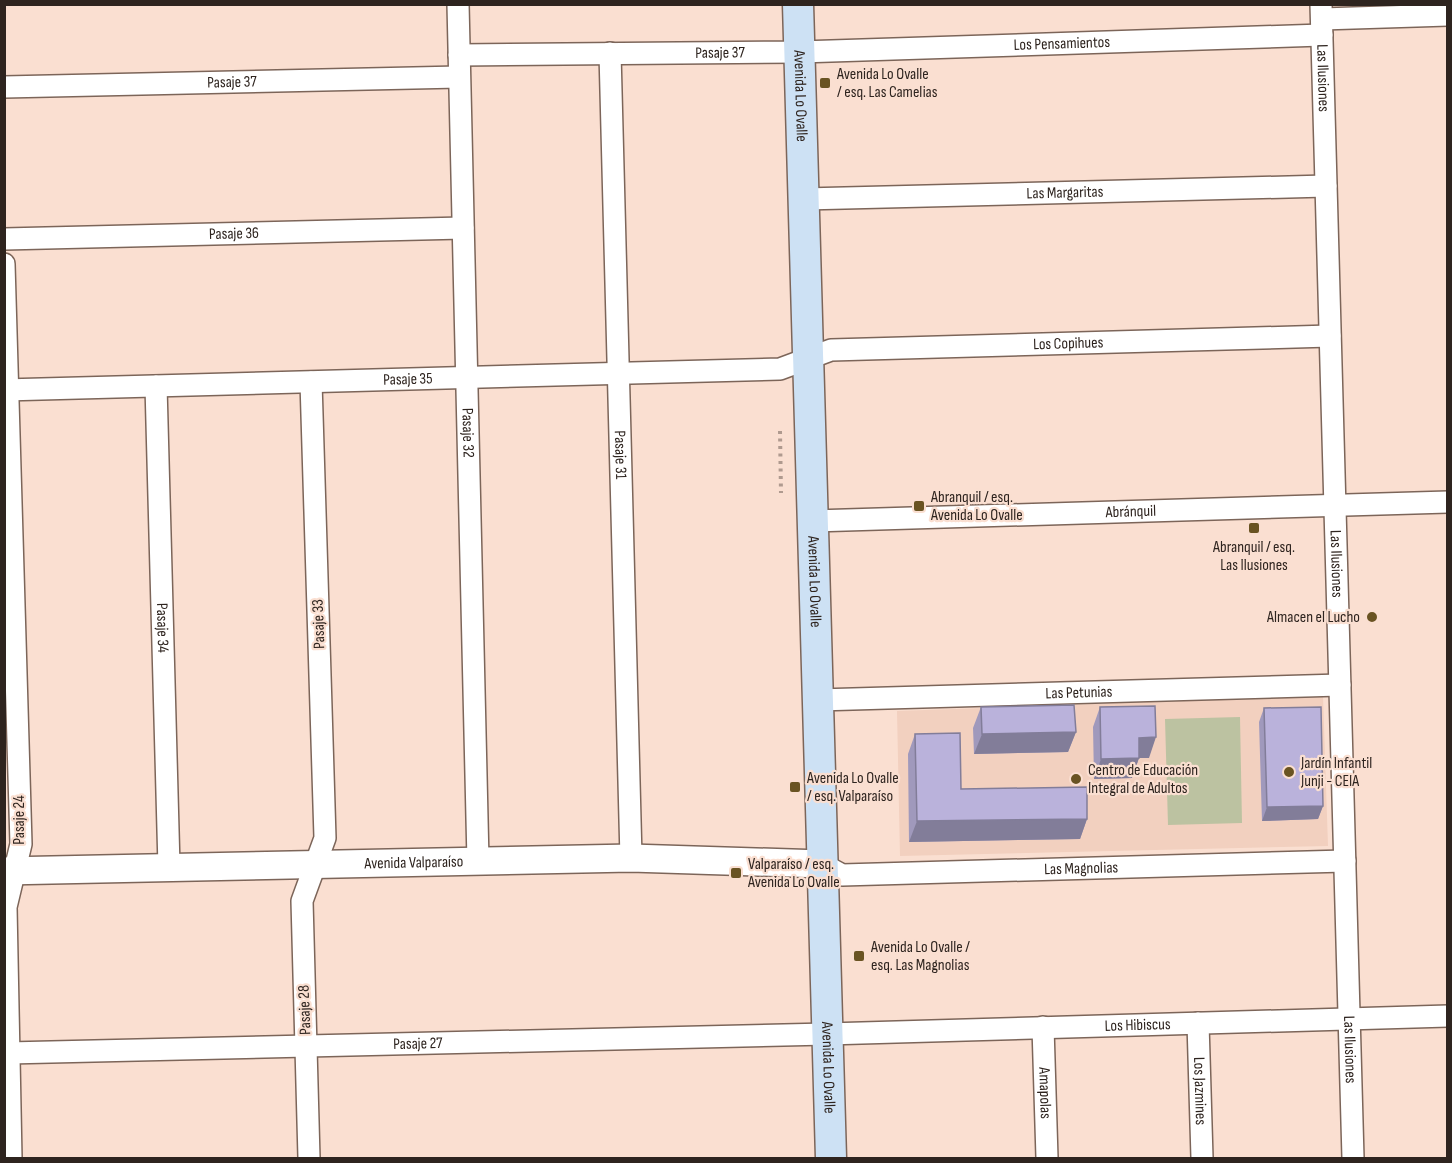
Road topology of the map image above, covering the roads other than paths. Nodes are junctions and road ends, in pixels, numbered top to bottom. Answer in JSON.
{"nodes":[{"id":1,"x":458,"y":4,"type":"edge"},
{"id":2,"x":798,"y":4,"type":"edge"},
{"id":3,"x":1448,"y":15,"type":"edge"},
{"id":4,"x":1322,"y":20,"type":"edge"},
{"id":5,"x":800,"y":52,"type":"junction"},
{"id":6,"x":610,"y":53,"type":"junction"},
{"id":7,"x":459,"y":55,"type":"junction"},
{"id":8,"x":459,"y":77,"type":"junction"},
{"id":9,"x":4,"y":87,"type":"edge"},
{"id":10,"x":1326,"y":186,"type":"junction"},
{"id":11,"x":804,"y":200,"type":"junction"},
{"id":12,"x":463,"y":228,"type":"junction"},
{"id":13,"x":4,"y":239,"type":"edge"},
{"id":14,"x":4,"y":264,"type":"edge"},
{"id":15,"x":1330,"y":336,"type":"junction"},
{"id":16,"x":808,"y":358,"type":"junction"},
{"id":17,"x":618,"y":374,"type":"junction"},
{"id":18,"x":467,"y":378,"type":"junction"},
{"id":19,"x":311,"y":382,"type":"junction"},
{"id":20,"x":156,"y":386,"type":"junction"},
{"id":21,"x":6,"y":390,"type":"edge"},
{"id":22,"x":1448,"y":502,"type":"edge"},
{"id":23,"x":1335,"y":506,"type":"junction"},
{"id":24,"x":813,"y":521,"type":"junction"},
{"id":25,"x":1340,"y":685,"type":"junction"},
{"id":26,"x":818,"y":700,"type":"junction"},
{"id":27,"x":631,"y":858,"type":"junction"},
{"id":28,"x":478,"y":861,"type":"junction"},
{"id":29,"x":1345,"y":861,"type":"junction"},
{"id":30,"x":315,"y":864,"type":"junction"},
{"id":31,"x":822,"y":864,"type":"junction"},
{"id":32,"x":169,"y":867,"type":"junction"},
{"id":33,"x":10,"y":871,"type":"edge"},
{"id":34,"x":1448,"y":1016,"type":"edge"},
{"id":35,"x":1349,"y":1018,"type":"junction"},
{"id":36,"x":1198,"y":1023,"type":"junction"},
{"id":37,"x":1043,"y":1028,"type":"junction"},
{"id":38,"x":827,"y":1034,"type":"junction"},
{"id":39,"x":306,"y":1046,"type":"junction"},
{"id":40,"x":8,"y":1053,"type":"junction"},
{"id":41,"x":11,"y":1158,"type":"edge"},
{"id":42,"x":309,"y":1158,"type":"edge"},
{"id":43,"x":831,"y":1158,"type":"edge"},
{"id":44,"x":1047,"y":1158,"type":"edge"},
{"id":45,"x":1202,"y":1158,"type":"edge"},
{"id":46,"x":1353,"y":1158,"type":"edge"}],
"edges":[{"from":1,"to":7,"type":"street","name":"Pasaje 32"},
{"from":2,"to":5,"type":"main road","name":"Avenida Lo Ovalle"},
{"from":3,"to":4,"type":"street","name":"Los Pensamientos"},
{"from":4,"to":5,"type":"street","name":"Los Pensamientos"},
{"from":4,"to":10,"type":"street","name":"Las Ilusiones"},
{"from":5,"to":6,"type":"street","name":"Pasaje 37"},
{"from":5,"to":11,"type":"main road","name":"Avenida Lo Ovalle"},
{"from":6,"to":7,"type":"street","name":"Pasaje 37"},
{"from":6,"to":17,"type":"street","name":"Pasaje 31"},
{"from":7,"to":8,"type":"street","name":"Pasaje 32"},
{"from":8,"to":9,"type":"street","name":"Pasaje 37"},
{"from":8,"to":12,"type":"street","name":"Pasaje 32"},
{"from":10,"to":11,"type":"street","name":"Las Margaritas"},
{"from":10,"to":15,"type":"street","name":"Las Ilusiones"},
{"from":11,"to":16,"type":"main road","name":"Avenida Lo Ovalle"},
{"from":12,"to":13,"type":"street","name":"Pasaje 36"},
{"from":12,"to":18,"type":"street","name":"Pasaje 32"},
{"from":14,"to":21,"type":"street","name":"Pasaje 24"},
{"from":15,"to":16,"type":"street","name":"Los Copihues"},
{"from":15,"to":23,"type":"street","name":"Las Ilusiones"},
{"from":16,"to":17,"type":"street","name":"Pasaje 35"},
{"from":16,"to":24,"type":"main road","name":"Avenida Lo Ovalle"},
{"from":17,"to":18,"type":"street","name":"Pasaje 35"},
{"from":17,"to":27,"type":"street","name":"Pasaje 31"},
{"from":18,"to":19,"type":"street","name":"Pasaje 35"},
{"from":18,"to":28,"type":"street","name":"Pasaje 32"},
{"from":19,"to":20,"type":"street","name":"Pasaje 35"},
{"from":19,"to":30,"type":"street","name":"Pasaje 33"},
{"from":20,"to":21,"type":"street","name":"Pasaje 35"},
{"from":20,"to":32,"type":"street","name":"Pasaje 34"},
{"from":21,"to":33,"type":"street","name":"Pasaje 24"},
{"from":22,"to":23,"type":"street","name":"Abránquil"},
{"from":23,"to":24,"type":"street","name":"Abránquil"},
{"from":23,"to":25,"type":"street","name":"Las Ilusiones"},
{"from":24,"to":26,"type":"main road","name":"Avenida Lo Ovalle"},
{"from":25,"to":26,"type":"street","name":"Las Petunias"},
{"from":25,"to":29,"type":"street","name":"Las Ilusiones"},
{"from":26,"to":31,"type":"main road","name":"Avenida Lo Ovalle"},
{"from":27,"to":28,"type":"street","name":"Avenida Valparaíso"},
{"from":27,"to":31,"type":"street","name":"Avenida Valparaíso"},
{"from":28,"to":30,"type":"street","name":"Avenida Valparaíso"},
{"from":29,"to":31,"type":"street","name":"Las Magnolias"},
{"from":29,"to":35,"type":"street","name":"Las Ilusiones"},
{"from":30,"to":32,"type":"street","name":"Avenida Valparaíso"},
{"from":30,"to":39,"type":"street","name":"Pasaje 28"},
{"from":31,"to":38,"type":"main road","name":"Avenida Lo Ovalle"},
{"from":32,"to":33,"type":"street","name":"Avenida Valparaíso"},
{"from":33,"to":40,"type":"street","name":"Pasaje 24"},
{"from":34,"to":35,"type":"street","name":"Los Hibiscus"},
{"from":35,"to":36,"type":"street","name":"Los Hibiscus"},
{"from":35,"to":46,"type":"street","name":"Las Ilusiones"},
{"from":36,"to":37,"type":"street","name":"Los Hibiscus"},
{"from":36,"to":45,"type":"street","name":"Los Jazmines"},
{"from":37,"to":38,"type":"street","name":"Los Hibiscus"},
{"from":37,"to":44,"type":"street","name":"Amapolas"},
{"from":38,"to":39,"type":"street","name":"Pasaje 27"},
{"from":38,"to":43,"type":"main road","name":"Avenida Lo Ovalle"},
{"from":39,"to":40,"type":"street","name":"Pasaje 27"},
{"from":39,"to":42,"type":"street","name":"Pasaje 28"},
{"from":40,"to":41,"type":"street","name":"Pasaje 24"}]}
